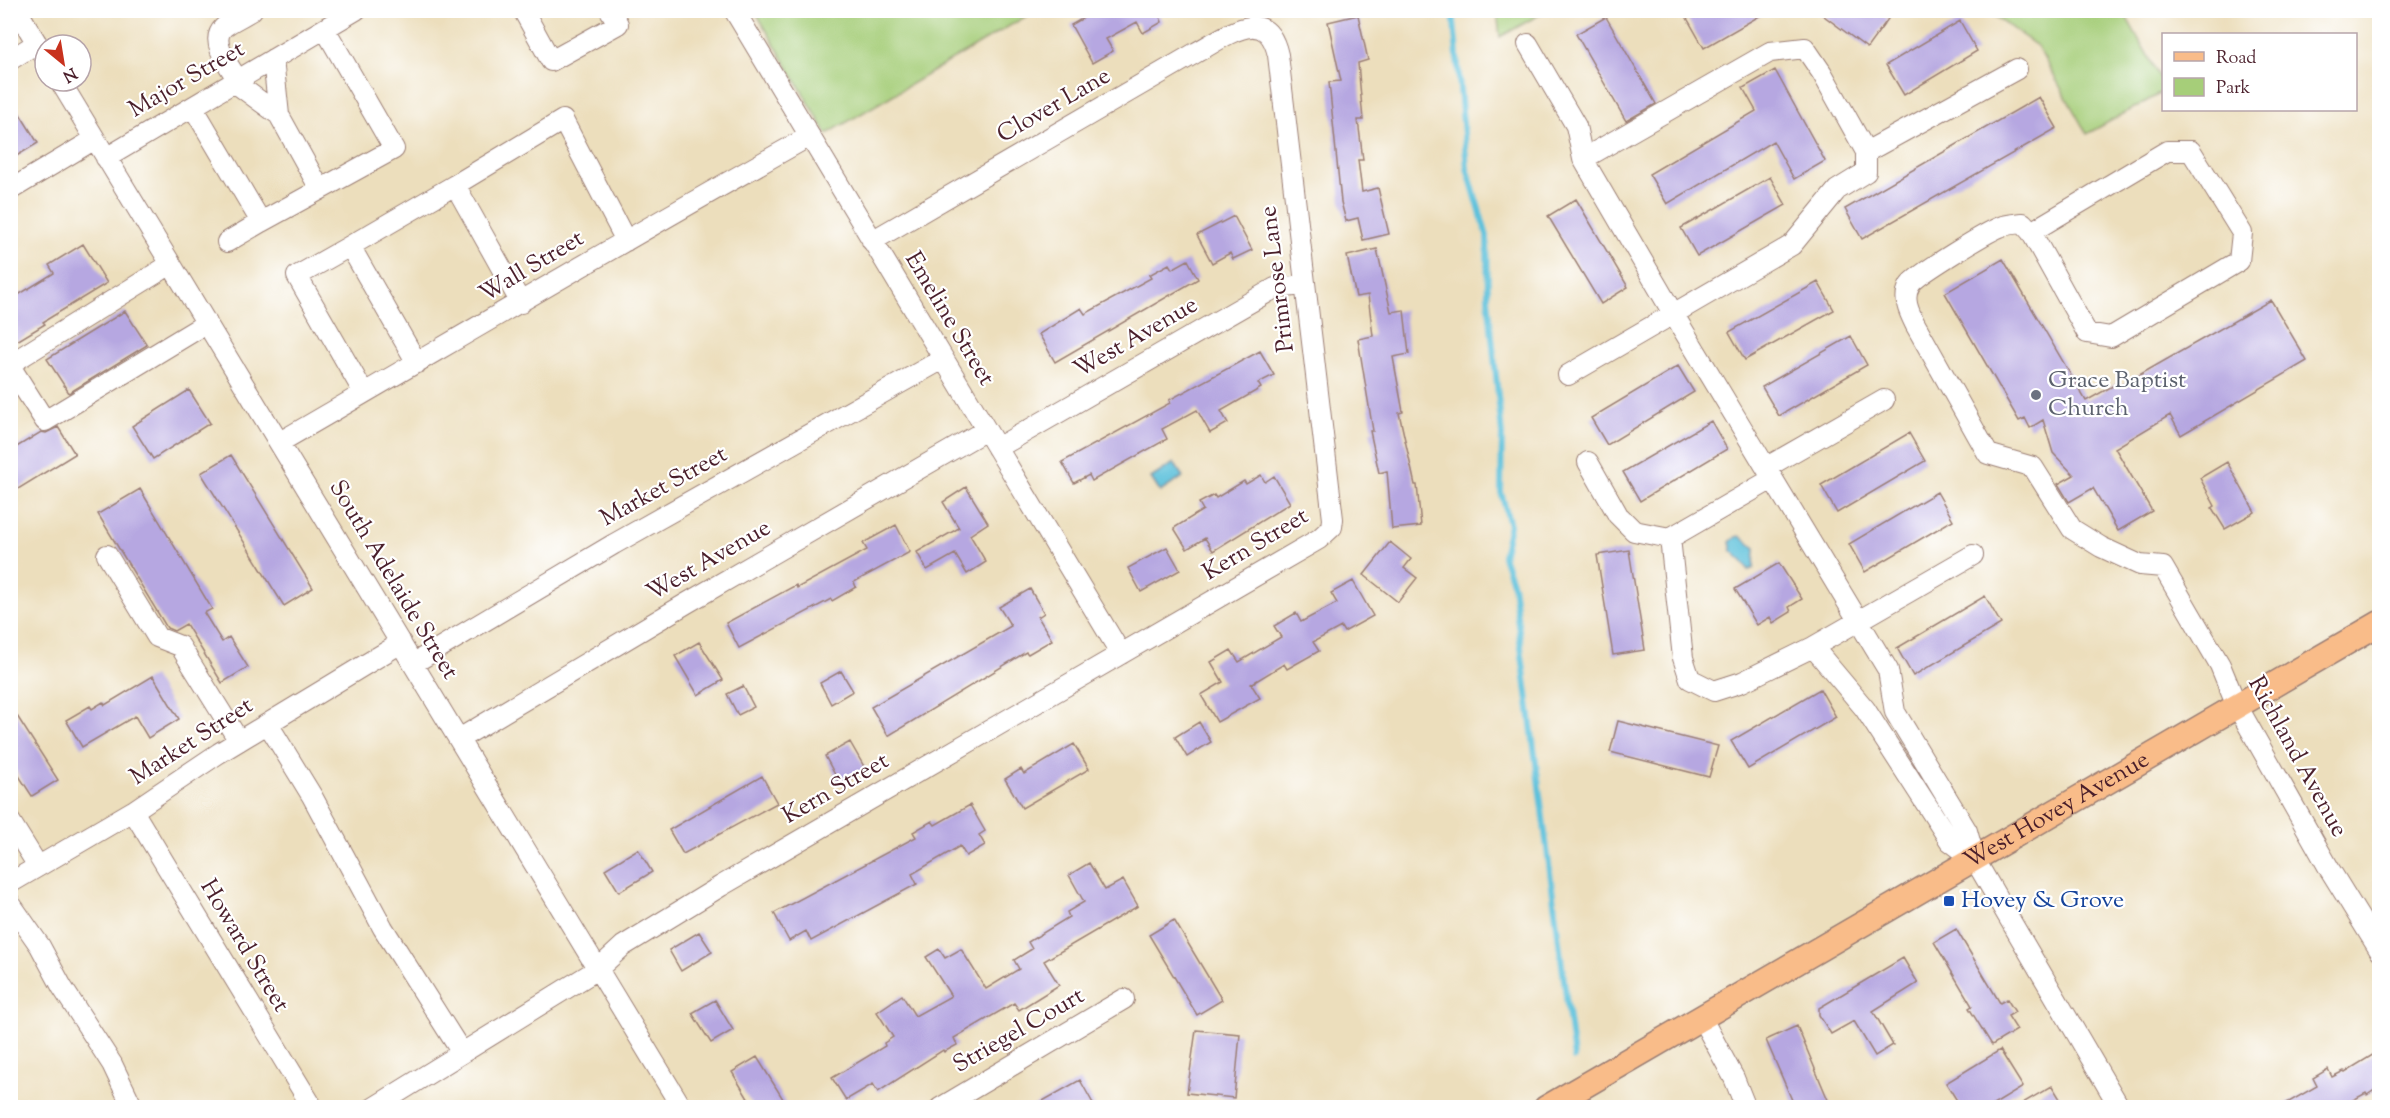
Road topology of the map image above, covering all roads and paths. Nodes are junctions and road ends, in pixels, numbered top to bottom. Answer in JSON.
{"nodes":[{"id":1,"x":17,"y":10,"type":"edge"},
{"id":2,"x":252,"y":10,"type":"edge"},
{"id":3,"x":356,"y":10,"type":"edge"},
{"id":4,"x":523,"y":10,"type":"edge"},
{"id":5,"x":610,"y":10,"type":"edge"},
{"id":6,"x":734,"y":10,"type":"edge"},
{"id":7,"x":325,"y":29,"type":"junction"},
{"id":8,"x":1263,"y":29,"type":"joint"},
{"id":9,"x":33,"y":37,"type":"edge"},
{"id":10,"x":1528,"y":44,"type":"dead end"},
{"id":11,"x":33,"y":53,"type":"edge"},
{"id":12,"x":273,"y":59,"type":"junction"},
{"id":13,"x":10,"y":60,"type":"edge"},
{"id":14,"x":2017,"y":69,"type":"dead end"},
{"id":15,"x":236,"y":81,"type":"junction"},
{"id":16,"x":67,"y":93,"type":"edge"},
{"id":17,"x":193,"y":107,"type":"junction"},
{"id":18,"x":279,"y":115,"type":"junction"},
{"id":19,"x":810,"y":136,"type":"junction"},
{"id":20,"x":95,"y":140,"type":"junction"},
{"id":21,"x":1866,"y":152,"type":"junction"},
{"id":22,"x":106,"y":158,"type":"junction"},
{"id":23,"x":1583,"y":159,"type":"junction"},
{"id":24,"x":454,"y":185,"type":"junction"},
{"id":25,"x":320,"y":189,"type":"junction"},
{"id":26,"x":10,"y":190,"type":"edge"},
{"id":27,"x":261,"y":222,"type":"junction"},
{"id":28,"x":2031,"y":232,"type":"junction"},
{"id":29,"x":626,"y":241,"type":"junction"},
{"id":30,"x":872,"y":241,"type":"junction"},
{"id":31,"x":227,"y":242,"type":"dead end"},
{"id":32,"x":350,"y":246,"type":"junction"},
{"id":33,"x":171,"y":264,"type":"junction"},
{"id":34,"x":1304,"y":285,"type":"junction"},
{"id":35,"x":521,"y":303,"type":"junction"},
{"id":36,"x":1674,"y":315,"type":"junction"},
{"id":37,"x":207,"y":323,"type":"junction"},
{"id":38,"x":943,"y":359,"type":"junction"},
{"id":39,"x":417,"y":363,"type":"junction"},
{"id":40,"x":10,"y":365,"type":"edge"},
{"id":41,"x":1568,"y":375,"type":"dead end"},
{"id":42,"x":364,"y":393,"type":"junction"},
{"id":43,"x":1884,"y":400,"type":"dead end"},
{"id":44,"x":986,"y":430,"type":"junction"},
{"id":45,"x":280,"y":442,"type":"junction"},
{"id":46,"x":997,"y":448,"type":"junction"},
{"id":47,"x":1588,"y":462,"type":"dead end"},
{"id":48,"x":1769,"y":473,"type":"junction"},
{"id":49,"x":1332,"y":527,"type":"joint"},
{"id":50,"x":1670,"y":538,"type":"junction"},
{"id":51,"x":107,"y":555,"type":"dead end"},
{"id":52,"x":1973,"y":555,"type":"dead end"},
{"id":53,"x":1859,"y":620,"type":"junction"},
{"id":54,"x":2379,"y":623,"type":"edge"},
{"id":55,"x":400,"y":643,"type":"junction"},
{"id":56,"x":1813,"y":647,"type":"junction"},
{"id":57,"x":1121,"y":654,"type":"junction"},
{"id":58,"x":414,"y":663,"type":"junction"},
{"id":59,"x":2236,"y":704,"type":"junction"},
{"id":60,"x":268,"y":724,"type":"junction"},
{"id":61,"x":1906,"y":729,"type":"junction"},
{"id":62,"x":459,"y":739,"type":"junction"},
{"id":63,"x":239,"y":741,"type":"junction"},
{"id":64,"x":1887,"y":741,"type":"junction"},
{"id":65,"x":133,"y":811,"type":"junction"},
{"id":66,"x":10,"y":821,"type":"edge"},
{"id":67,"x":1975,"y":860,"type":"junction"},
{"id":68,"x":38,"y":866,"type":"junction"},
{"id":69,"x":10,"y":883,"type":"edge"},
{"id":70,"x":10,"y":903,"type":"edge"},
{"id":71,"x":2379,"y":951,"type":"edge"},
{"id":72,"x":598,"y":969,"type":"junction"},
{"id":73,"x":1124,"y":999,"type":"dead end"},
{"id":74,"x":1701,"y":1017,"type":"junction"},
{"id":75,"x":462,"y":1053,"type":"junction"},
{"id":76,"x":133,"y":1107,"type":"edge"},
{"id":77,"x":313,"y":1107,"type":"edge"},
{"id":78,"x":373,"y":1107,"type":"edge"},
{"id":79,"x":682,"y":1107,"type":"edge"},
{"id":80,"x":940,"y":1107,"type":"edge"},
{"id":81,"x":1546,"y":1107,"type":"edge"},
{"id":82,"x":1746,"y":1107,"type":"edge"},
{"id":83,"x":2120,"y":1107,"type":"edge"}],
"edges":[{"from":1,"to":9,"type":"street"},
{"from":2,"to":15,"type":"street"},
{"from":3,"to":7,"type":"street","name":"Major Street"},
{"from":4,"to":5,"type":"street"},
{"from":6,"to":19,"type":"street","name":"Emeline Street"},
{"from":7,"to":12,"type":"street","name":"Major Street"},
{"from":7,"to":25,"type":"street"},
{"from":8,"to":30,"type":"street","name":"Clover Lane"},
{"from":8,"to":34,"type":"street","name":"Primrose Lane"},
{"from":10,"to":23,"type":"street"},
{"from":11,"to":13,"type":"street"},
{"from":12,"to":15,"type":"street","name":"Major Street"},
{"from":12,"to":18,"type":"street"},
{"from":14,"to":21,"type":"street"},
{"from":15,"to":17,"type":"street","name":"Major Street"},
{"from":15,"to":18,"type":"street"},
{"from":16,"to":20,"type":"street","name":"South Adelaide Street"},
{"from":17,"to":22,"type":"street","name":"Major Street"},
{"from":17,"to":27,"type":"street"},
{"from":18,"to":25,"type":"street"},
{"from":19,"to":29,"type":"street","name":"Wall Street"},
{"from":19,"to":30,"type":"street","name":"Emeline Street"},
{"from":20,"to":22,"type":"street","name":"South Adelaide Street"},
{"from":20,"to":26,"type":"street"},
{"from":21,"to":23,"type":"street"},
{"from":21,"to":36,"type":"street"},
{"from":22,"to":33,"type":"street","name":"South Adelaide Street"},
{"from":23,"to":36,"type":"street"},
{"from":24,"to":29,"type":"street"},
{"from":24,"to":32,"type":"street"},
{"from":24,"to":35,"type":"street"},
{"from":25,"to":27,"type":"street"},
{"from":27,"to":31,"type":"street"},
{"from":28,"to":28,"type":"street"},
{"from":28,"to":59,"type":"street","name":"Richland Avenue"},
{"from":29,"to":35,"type":"street","name":"Wall Street"},
{"from":30,"to":38,"type":"street","name":"Emeline Street"},
{"from":32,"to":39,"type":"street"},
{"from":32,"to":42,"type":"street"},
{"from":33,"to":37,"type":"street","name":"South Adelaide Street"},
{"from":33,"to":40,"type":"street"},
{"from":34,"to":46,"type":"street","name":"West Avenue"},
{"from":34,"to":49,"type":"street","name":"Primrose Lane"},
{"from":35,"to":39,"type":"street","name":"Wall Street"},
{"from":36,"to":41,"type":"street"},
{"from":36,"to":48,"type":"street"},
{"from":37,"to":40,"type":"street"},
{"from":37,"to":45,"type":"street","name":"South Adelaide Street"},
{"from":38,"to":44,"type":"street","name":"Emeline Street"},
{"from":38,"to":58,"type":"street","name":"Market Street"},
{"from":39,"to":42,"type":"street","name":"Wall Street"},
{"from":42,"to":45,"type":"street","name":"Wall Street"},
{"from":43,"to":48,"type":"street"},
{"from":44,"to":46,"type":"street","name":"Emeline Street"},
{"from":44,"to":62,"type":"street","name":"West Avenue"},
{"from":45,"to":55,"type":"street","name":"South Adelaide Street"},
{"from":46,"to":57,"type":"street","name":"Emeline Street"},
{"from":47,"to":50,"type":"street"},
{"from":48,"to":50,"type":"street"},
{"from":48,"to":53,"type":"street"},
{"from":49,"to":57,"type":"street","name":"Kern Street"},
{"from":50,"to":56,"type":"street"},
{"from":51,"to":63,"type":"street"},
{"from":52,"to":53,"type":"street"},
{"from":53,"to":56,"type":"street"},
{"from":53,"to":61,"type":"street"},
{"from":54,"to":59,"type":"main road","name":"West Hovey Avenue"},
{"from":55,"to":58,"type":"street","name":"South Adelaide Street"},
{"from":55,"to":60,"type":"street","name":"Market Street"},
{"from":56,"to":64,"type":"street"},
{"from":57,"to":72,"type":"street","name":"Kern Street"},
{"from":58,"to":62,"type":"street","name":"South Adelaide Street"},
{"from":59,"to":67,"type":"main road","name":"West Hovey Avenue"},
{"from":59,"to":71,"type":"street","name":"Richland Avenue"},
{"from":60,"to":63,"type":"street","name":"Market Street"},
{"from":60,"to":75,"type":"street"},
{"from":61,"to":64,"type":"street"},
{"from":61,"to":67,"type":"street"},
{"from":62,"to":72,"type":"street","name":"South Adelaide Street"},
{"from":63,"to":65,"type":"street","name":"Market Street"},
{"from":64,"to":67,"type":"street"},
{"from":65,"to":68,"type":"street","name":"Market Street"},
{"from":65,"to":77,"type":"street","name":"Howard Street"},
{"from":66,"to":68,"type":"street"},
{"from":67,"to":74,"type":"main road","name":"West Hovey Avenue"},
{"from":67,"to":83,"type":"street"},
{"from":68,"to":69,"type":"street","name":"Market Street"},
{"from":70,"to":76,"type":"street"},
{"from":72,"to":75,"type":"street","name":"Kern Street"},
{"from":72,"to":79,"type":"street","name":"South Adelaide Street"},
{"from":73,"to":80,"type":"street","name":"Striegel Court"},
{"from":74,"to":81,"type":"main road","name":"West Hovey Avenue"},
{"from":74,"to":82,"type":"street"},
{"from":75,"to":78,"type":"street","name":"Kern Street"}]}
